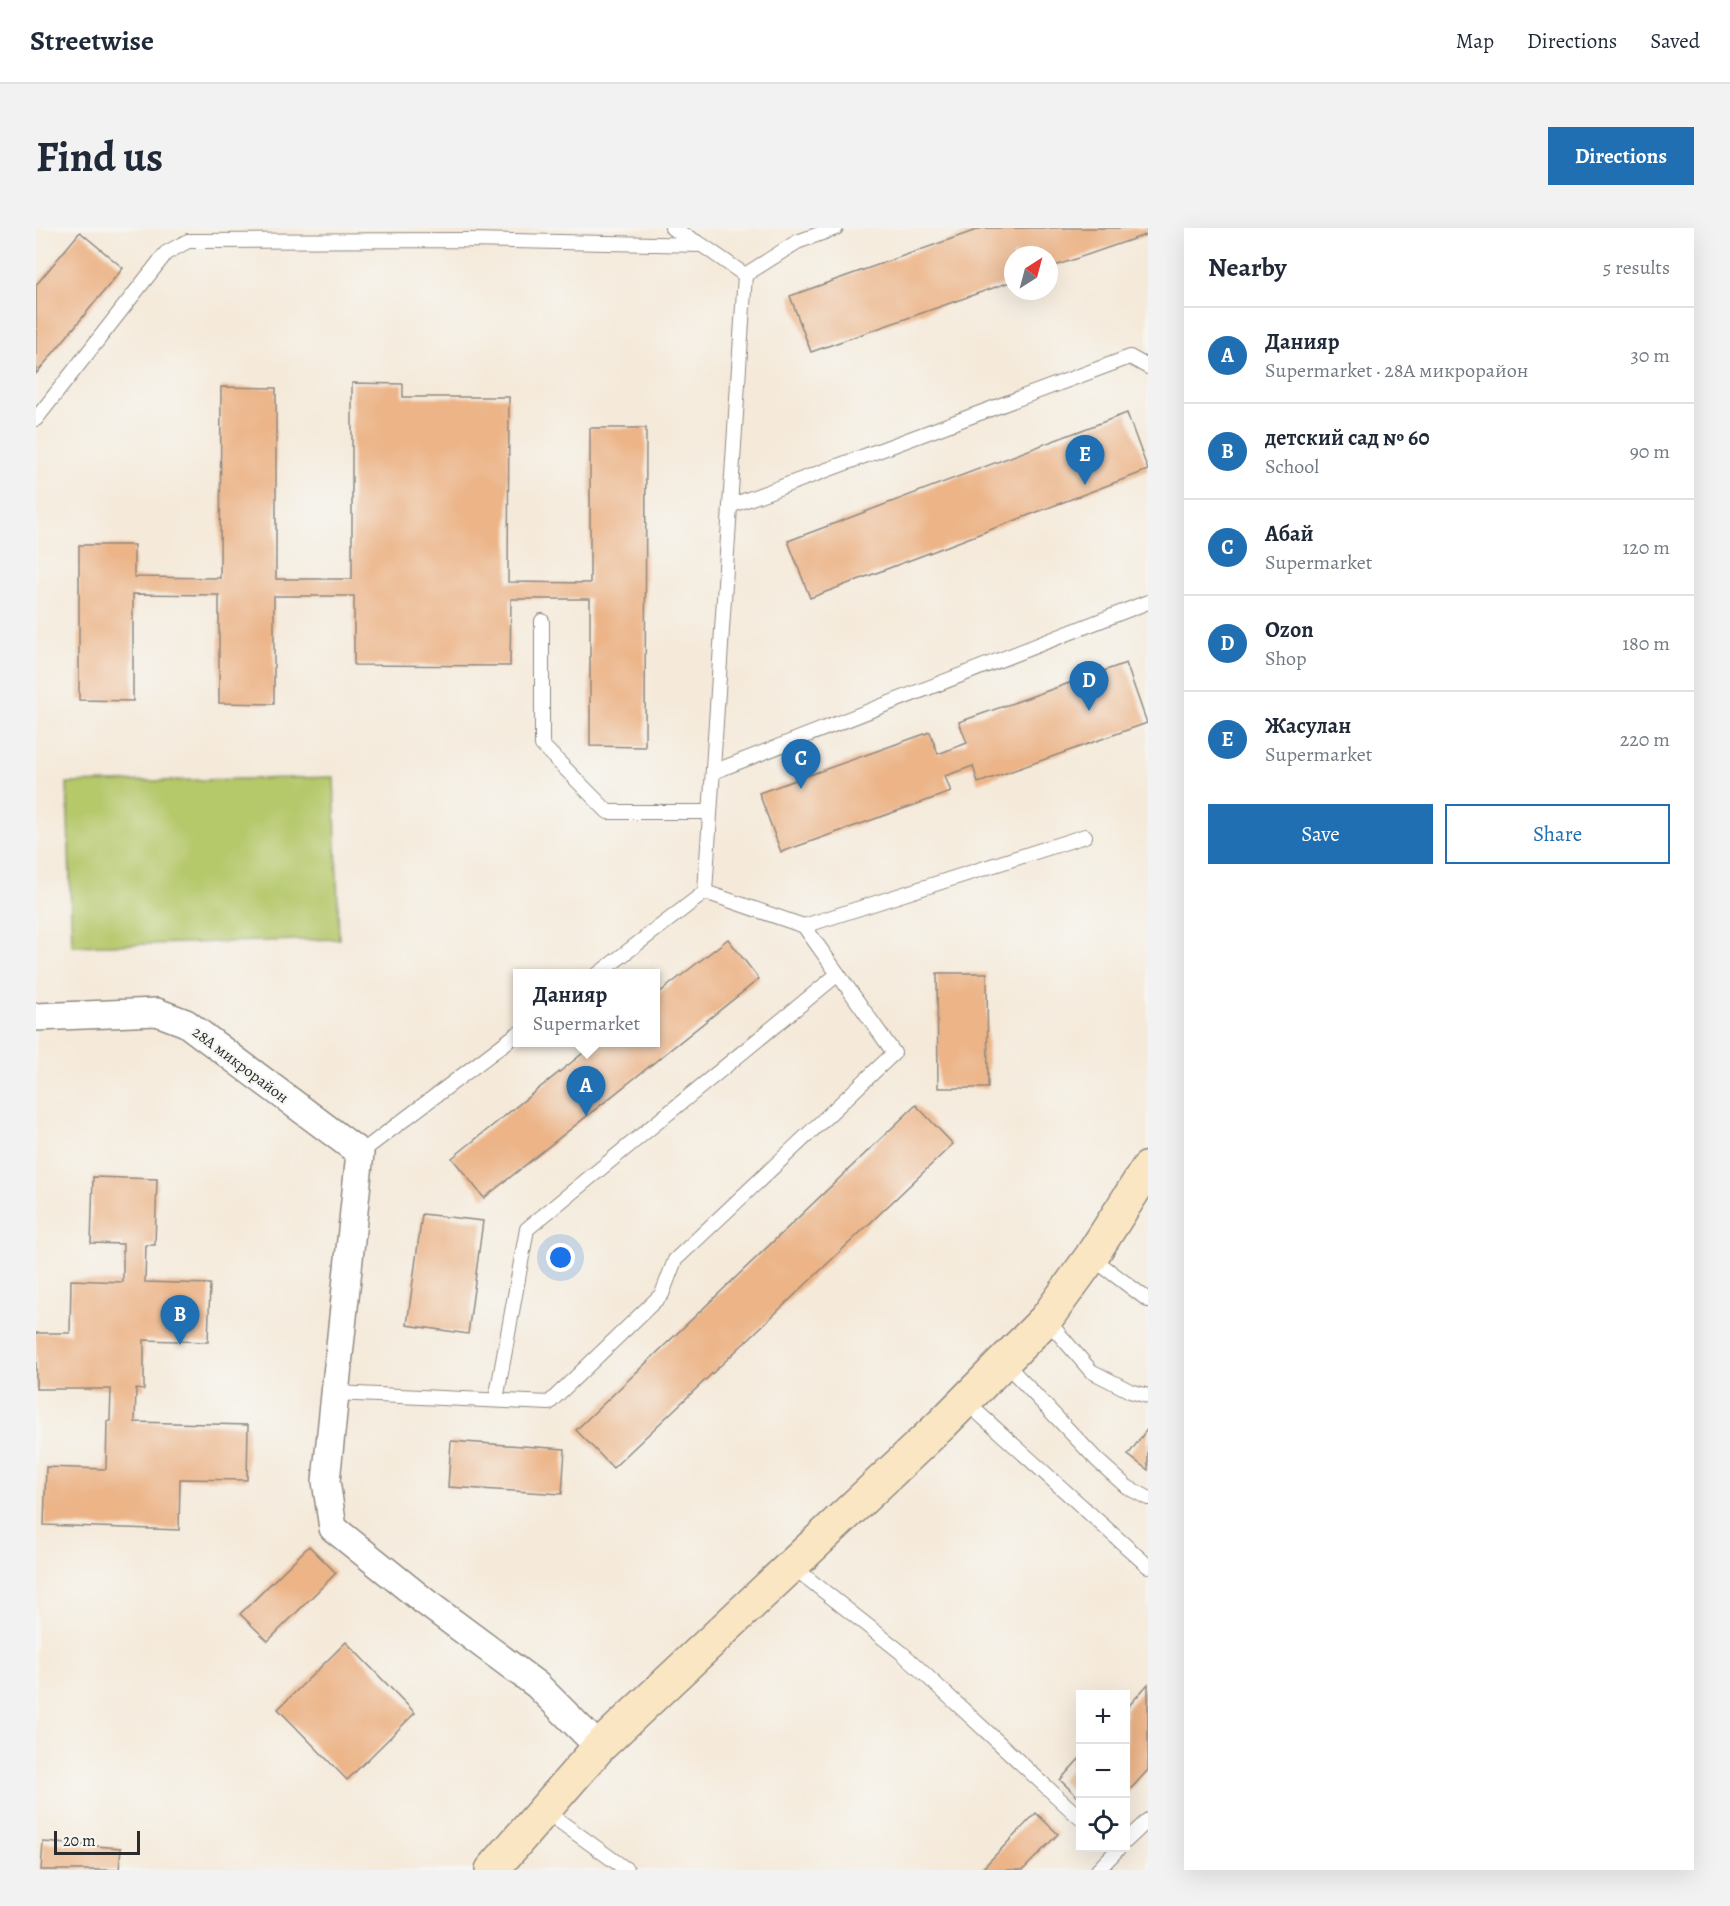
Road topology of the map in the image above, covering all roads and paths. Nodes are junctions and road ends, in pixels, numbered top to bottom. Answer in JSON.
{"nodes":[{"id":1,"x":672,"y":228,"type":"edge"},
{"id":2,"x":791,"y":228,"type":"edge"},
{"id":3,"x":836,"y":228,"type":"edge"},
{"id":4,"x":797,"y":242,"type":"junction"},
{"id":5,"x":702,"y":245,"type":"junction"},
{"id":6,"x":745,"y":275,"type":"junction"},
{"id":7,"x":1148,"y":367,"type":"edge"},
{"id":8,"x":36,"y":420,"type":"edge"},
{"id":9,"x":730,"y":506,"type":"junction"},
{"id":10,"x":1148,"y":602,"type":"edge"},
{"id":11,"x":542,"y":621,"type":"dead end"},
{"id":12,"x":713,"y":772,"type":"junction"},
{"id":13,"x":710,"y":812,"type":"junction"},
{"id":14,"x":1085,"y":836,"type":"dead end"},
{"id":15,"x":705,"y":892,"type":"junction"},
{"id":16,"x":804,"y":926,"type":"junction"},
{"id":17,"x":604,"y":969,"type":"edge"},
{"id":18,"x":838,"y":974,"type":"junction"},
{"id":19,"x":36,"y":1017,"type":"edge"},
{"id":20,"x":513,"y":1037,"type":"edge"},
{"id":21,"x":360,"y":1153,"type":"junction"},
{"id":22,"x":1148,"y":1168,"type":"edge"},
{"id":23,"x":1091,"y":1257,"type":"junction"},
{"id":24,"x":1148,"y":1300,"type":"edge"},
{"id":25,"x":1046,"y":1319,"type":"junction"},
{"id":26,"x":1004,"y":1362,"type":"junction"},
{"id":27,"x":335,"y":1393,"type":"junction"},
{"id":28,"x":1148,"y":1396,"type":"edge"},
{"id":29,"x":496,"y":1400,"type":"junction"},
{"id":30,"x":965,"y":1401,"type":"junction"},
{"id":31,"x":1148,"y":1498,"type":"edge"},
{"id":32,"x":792,"y":1566,"type":"junction"},
{"id":33,"x":1148,"y":1566,"type":"edge"},
{"id":34,"x":599,"y":1747,"type":"junction"},
{"id":35,"x":544,"y":1810,"type":"junction"},
{"id":36,"x":1076,"y":1814,"type":"edge"},
{"id":37,"x":1148,"y":1820,"type":"edge"},
{"id":38,"x":1130,"y":1836,"type":"edge"},
{"id":39,"x":1114,"y":1852,"type":"edge"},
{"id":40,"x":492,"y":1870,"type":"edge"},
{"id":41,"x":627,"y":1870,"type":"edge"},
{"id":42,"x":1098,"y":1870,"type":"edge"}],
"edges":[{"from":1,"to":5,"type":"lane"},
{"from":2,"to":4,"type":"lane"},
{"from":3,"to":4,"type":"lane"},
{"from":4,"to":6,"type":"lane"},
{"from":5,"to":6,"type":"lane"},
{"from":5,"to":8,"type":"lane"},
{"from":6,"to":9,"type":"lane"},
{"from":7,"to":9,"type":"lane"},
{"from":9,"to":12,"type":"lane"},
{"from":10,"to":12,"type":"lane"},
{"from":11,"to":13,"type":"lane"},
{"from":12,"to":13,"type":"lane"},
{"from":13,"to":15,"type":"lane"},
{"from":14,"to":16,"type":"lane"},
{"from":15,"to":16,"type":"lane"},
{"from":15,"to":17,"type":"lane"},
{"from":16,"to":18,"type":"lane"},
{"from":18,"to":29,"type":"lane"},
{"from":18,"to":29,"type":"lane"},
{"from":19,"to":21,"type":"street","name":"28А микрорайон"},
{"from":20,"to":21,"type":"lane"},
{"from":21,"to":27,"type":"street"},
{"from":22,"to":23,"type":"main road"},
{"from":23,"to":24,"type":"lane"},
{"from":23,"to":25,"type":"main road"},
{"from":25,"to":26,"type":"main road"},
{"from":25,"to":28,"type":"lane"},
{"from":26,"to":30,"type":"main road"},
{"from":26,"to":31,"type":"lane"},
{"from":27,"to":29,"type":"lane"},
{"from":27,"to":34,"type":"street"},
{"from":30,"to":32,"type":"main road"},
{"from":30,"to":33,"type":"lane"},
{"from":32,"to":34,"type":"main road"},
{"from":32,"to":36,"type":"lane"},
{"from":34,"to":35,"type":"main road"},
{"from":35,"to":40,"type":"main road"},
{"from":35,"to":41,"type":"lane"},
{"from":37,"to":38,"type":"lane"},
{"from":39,"to":42,"type":"lane"}]}
